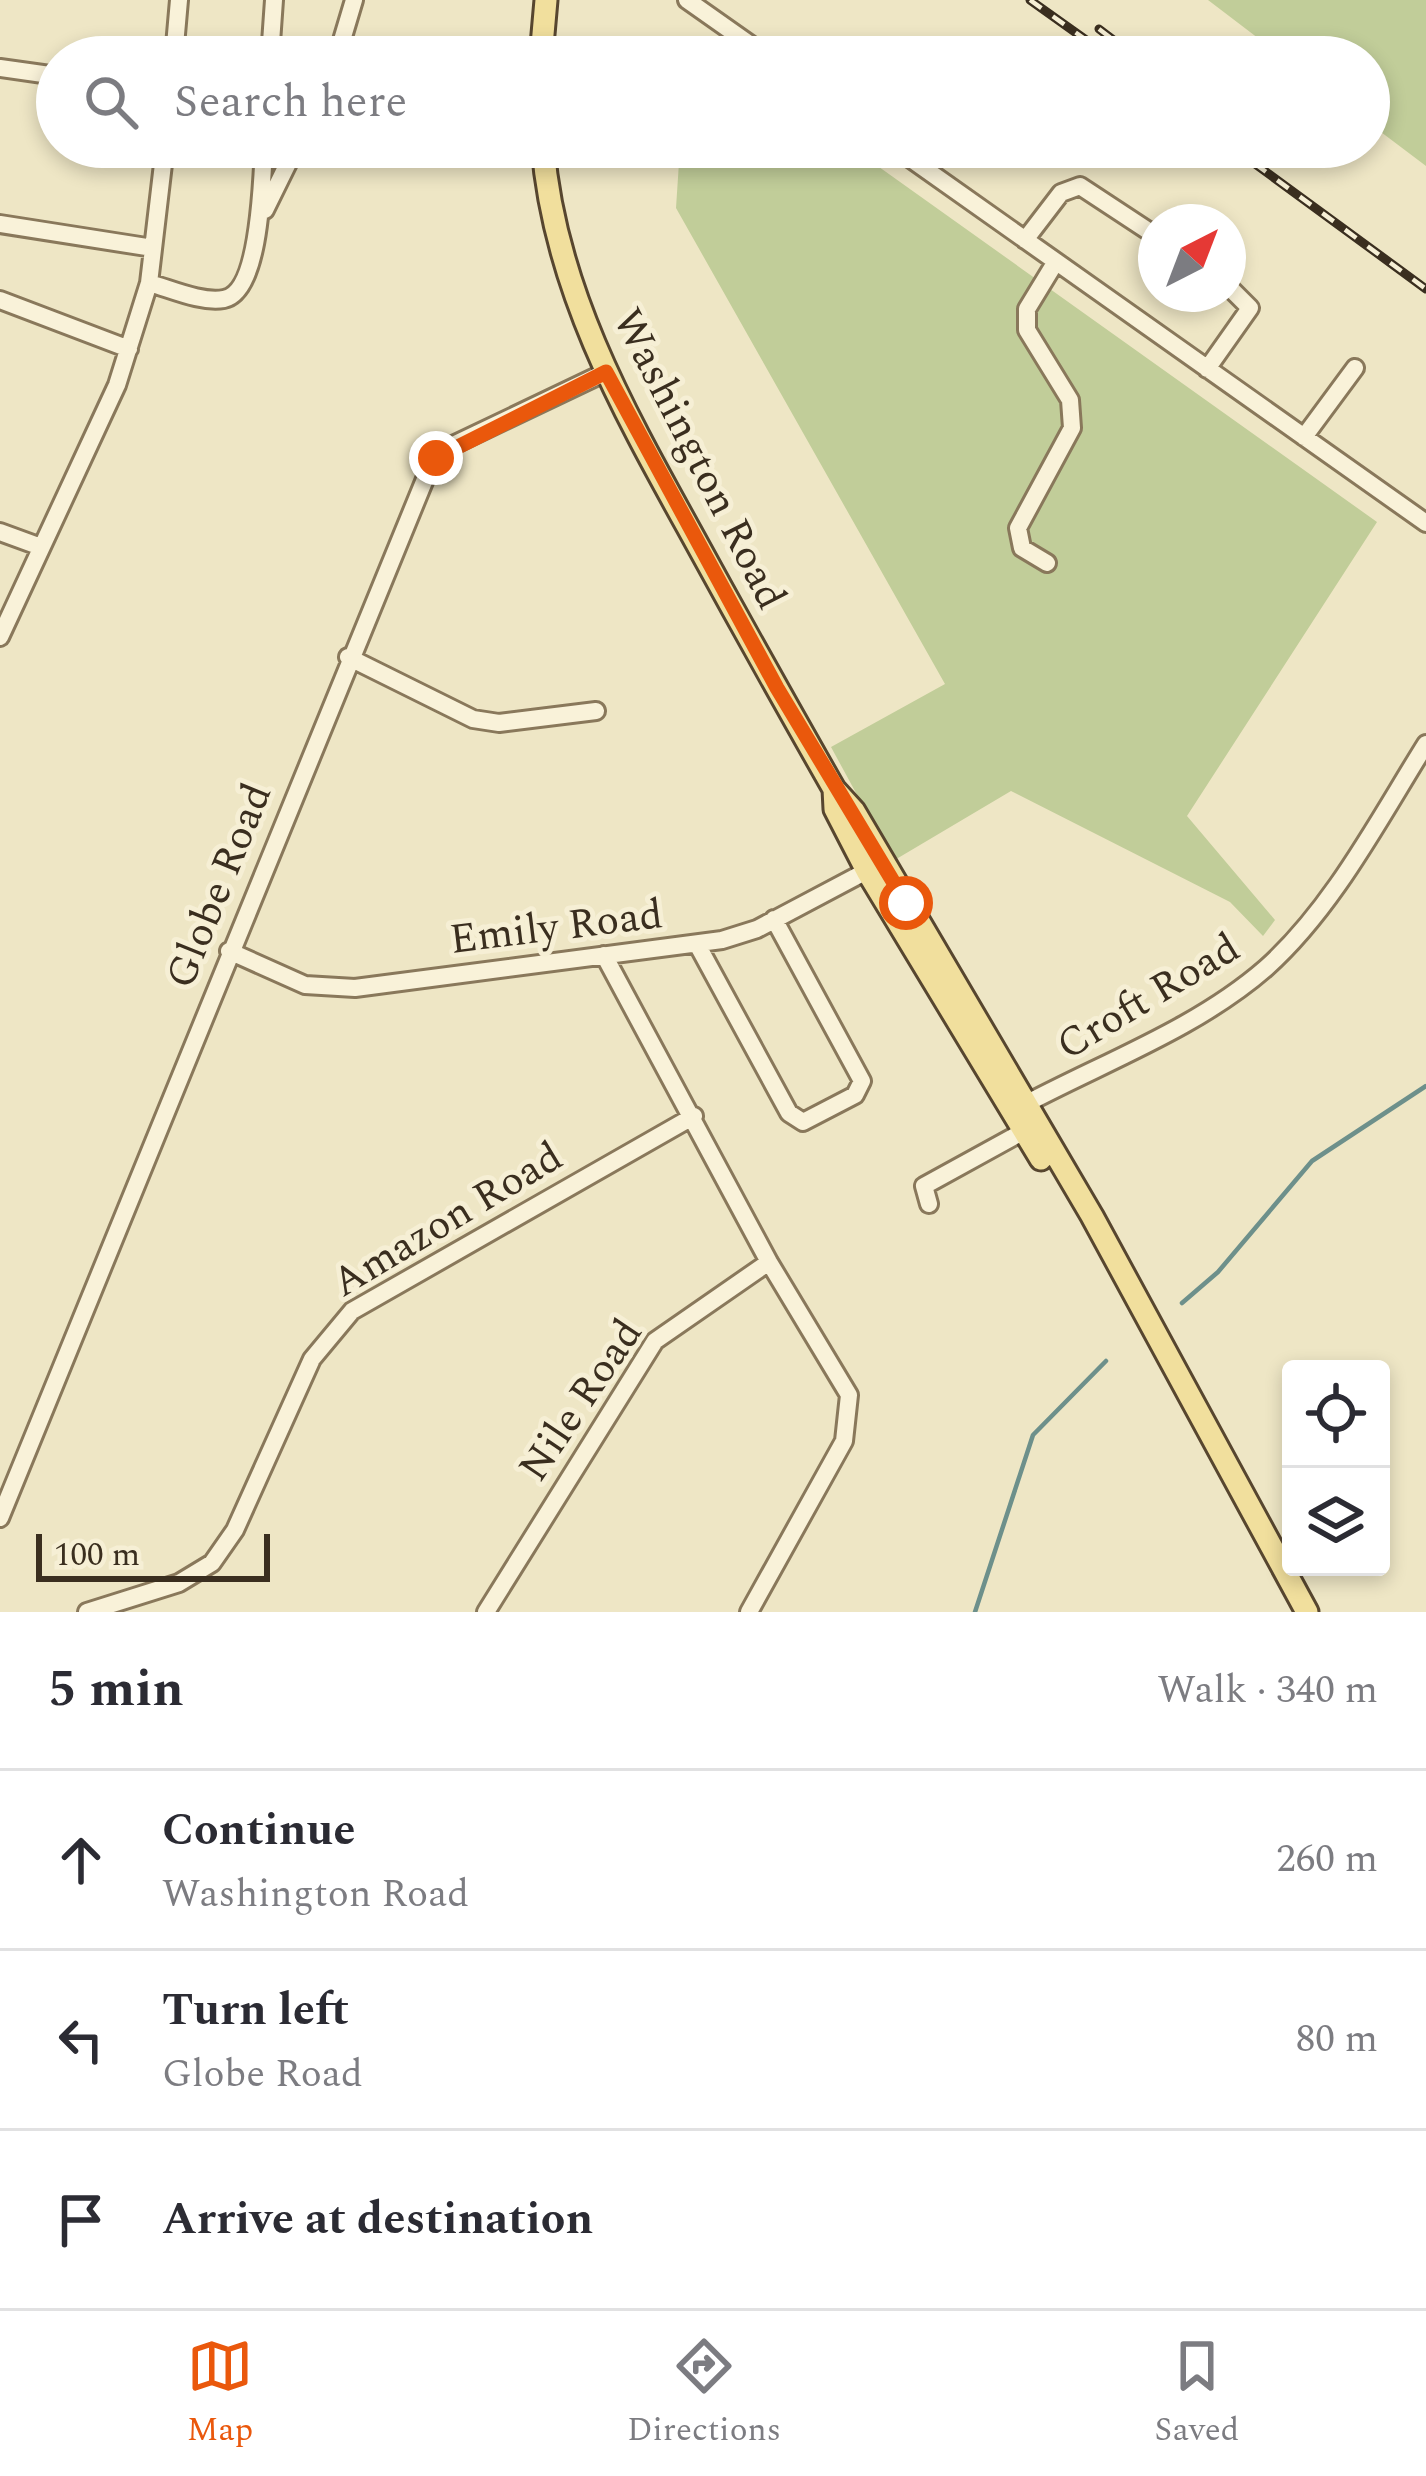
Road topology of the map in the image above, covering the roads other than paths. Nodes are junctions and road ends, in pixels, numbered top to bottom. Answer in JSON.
{"nodes":[{"id":1,"x":179,"y":0,"type":"edge"},
{"id":2,"x":274,"y":0,"type":"edge"},
{"id":3,"x":354,"y":0,"type":"edge"},
{"id":4,"x":546,"y":0,"type":"edge"},
{"id":5,"x":687,"y":0,"type":"edge"},
{"id":6,"x":176,"y":36,"type":"edge"},
{"id":7,"x":271,"y":36,"type":"edge"},
{"id":8,"x":343,"y":36,"type":"edge"},
{"id":9,"x":543,"y":36,"type":"edge"},
{"id":10,"x":738,"y":36,"type":"edge"},
{"id":11,"x":0,"y":68,"type":"edge"},
{"id":12,"x":36,"y":73,"type":"edge"},
{"id":13,"x":163,"y":168,"type":"edge"},
{"id":14,"x":263,"y":168,"type":"edge"},
{"id":15,"x":286,"y":168,"type":"edge"},
{"id":16,"x":546,"y":168,"type":"edge"},
{"id":17,"x":923,"y":168,"type":"edge"},
{"id":18,"x":259,"y":222,"type":"junction"},
{"id":19,"x":0,"y":224,"type":"edge"},
{"id":20,"x":1138,"y":224,"type":"edge"},
{"id":21,"x":1025,"y":241,"type":"junction"},
{"id":22,"x":153,"y":248,"type":"junction"},
{"id":23,"x":1054,"y":263,"type":"junction"},
{"id":24,"x":149,"y":283,"type":"junction"},
{"id":25,"x":0,"y":300,"type":"edge"},
{"id":26,"x":1246,"y":304,"type":"edge"},
{"id":27,"x":129,"y":349,"type":"junction"},
{"id":28,"x":1355,"y":368,"type":"dead end"},
{"id":29,"x":1207,"y":369,"type":"junction"},
{"id":30,"x":606,"y":372,"type":"junction"},
{"id":31,"x":1304,"y":437,"type":"junction"},
{"id":32,"x":1426,"y":523,"type":"edge"},
{"id":33,"x":0,"y":532,"type":"edge"},
{"id":34,"x":41,"y":547,"type":"junction"},
{"id":35,"x":1047,"y":563,"type":"dead end"},
{"id":36,"x":0,"y":637,"type":"edge"},
{"id":37,"x":348,"y":657,"type":"junction"},
{"id":38,"x":596,"y":711,"type":"dead end"},
{"id":39,"x":1426,"y":744,"type":"edge"},
{"id":40,"x":874,"y":867,"type":"junction"},
{"id":41,"x":774,"y":920,"type":"junction"},
{"id":42,"x":697,"y":944,"type":"junction"},
{"id":43,"x":229,"y":951,"type":"junction"},
{"id":44,"x":604,"y":955,"type":"junction"},
{"id":45,"x":694,"y":1116,"type":"junction"},
{"id":46,"x":1021,"y":1116,"type":"junction"},
{"id":47,"x":929,"y":1204,"type":"dead end"},
{"id":48,"x":769,"y":1262,"type":"junction"},
{"id":49,"x":0,"y":1518,"type":"edge"},
{"id":50,"x":87,"y":1612,"type":"edge"},
{"id":51,"x":486,"y":1612,"type":"edge"},
{"id":52,"x":749,"y":1612,"type":"edge"},
{"id":53,"x":1307,"y":1612,"type":"edge"}],
"edges":[{"from":1,"to":6,"type":"street"},
{"from":2,"to":7,"type":"street"},
{"from":3,"to":8,"type":"street"},
{"from":4,"to":9,"type":"main road"},
{"from":5,"to":10,"type":"street"},
{"from":11,"to":12,"type":"street"},
{"from":13,"to":22,"type":"street"},
{"from":14,"to":18,"type":"street"},
{"from":15,"to":18,"type":"street"},
{"from":16,"to":30,"type":"main road","name":"Washington Road"},
{"from":17,"to":21,"type":"street"},
{"from":18,"to":24,"type":"street"},
{"from":19,"to":22,"type":"street"},
{"from":20,"to":21,"type":"street"},
{"from":21,"to":23,"type":"street"},
{"from":22,"to":24,"type":"street"},
{"from":23,"to":29,"type":"street"},
{"from":23,"to":35,"type":"street"},
{"from":24,"to":27,"type":"street"},
{"from":25,"to":27,"type":"street"},
{"from":26,"to":29,"type":"street"},
{"from":27,"to":34,"type":"street"},
{"from":28,"to":31,"type":"street"},
{"from":29,"to":31,"type":"street"},
{"from":30,"to":37,"type":"street","name":"Globe Road"},
{"from":30,"to":40,"type":"main road","name":"Washington Road"},
{"from":31,"to":32,"type":"street"},
{"from":33,"to":34,"type":"street"},
{"from":34,"to":36,"type":"street"},
{"from":37,"to":38,"type":"street"},
{"from":37,"to":43,"type":"street","name":"Globe Road"},
{"from":39,"to":46,"type":"street","name":"Croft Road"},
{"from":40,"to":41,"type":"street","name":"Emily Road"},
{"from":40,"to":46,"type":"main road","name":"Washington Road"},
{"from":41,"to":42,"type":"street","name":"Emily Road"},
{"from":41,"to":42,"type":"street"},
{"from":42,"to":44,"type":"street","name":"Emily Road"},
{"from":43,"to":44,"type":"street","name":"Emily Road"},
{"from":43,"to":49,"type":"street","name":"Globe Road"},
{"from":44,"to":45,"type":"street"},
{"from":45,"to":48,"type":"street"},
{"from":45,"to":50,"type":"street","name":"Amazon Road"},
{"from":46,"to":47,"type":"street","name":"Croft Road"},
{"from":46,"to":53,"type":"main road","name":"Washington Road"},
{"from":48,"to":51,"type":"street","name":"Nile Road"},
{"from":48,"to":52,"type":"street"}]}
